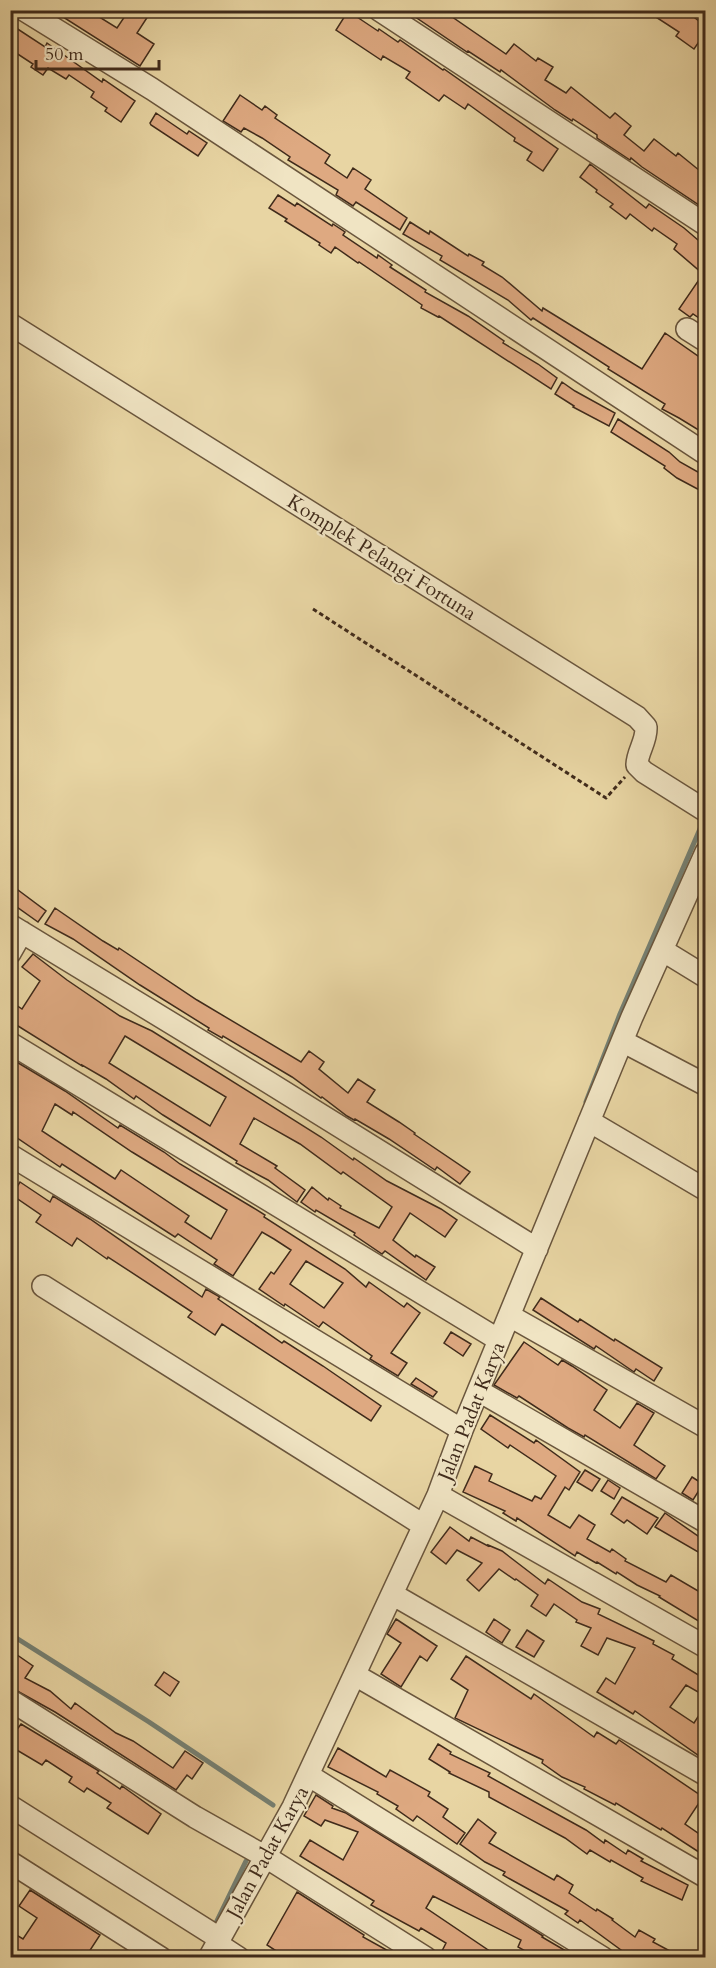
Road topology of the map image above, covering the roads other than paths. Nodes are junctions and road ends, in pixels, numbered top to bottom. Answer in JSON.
{"nodes":[{"id":1,"x":24,"y":10,"type":"edge"},
{"id":2,"x":379,"y":10,"type":"edge"},
{"id":3,"x":705,"y":225,"type":"edge"},
{"id":4,"x":10,"y":324,"type":"edge"},
{"id":5,"x":687,"y":329,"type":"dead end"},
{"id":6,"x":705,"y":341,"type":"edge"},
{"id":7,"x":705,"y":454,"type":"edge"},
{"id":8,"x":705,"y":811,"type":"edge"},
{"id":9,"x":703,"y":865,"type":"edge"},
{"id":10,"x":16,"y":929,"type":"edge"},
{"id":11,"x":662,"y":950,"type":"junction"},
{"id":12,"x":10,"y":953,"type":"edge"},
{"id":13,"x":705,"y":977,"type":"edge"},
{"id":14,"x":622,"y":1041,"type":"junction"},
{"id":15,"x":10,"y":1043,"type":"edge"},
{"id":16,"x":705,"y":1085,"type":"edge"},
{"id":17,"x":589,"y":1121,"type":"junction"},
{"id":18,"x":10,"y":1155,"type":"edge"},
{"id":19,"x":705,"y":1190,"type":"edge"},
{"id":20,"x":537,"y":1249,"type":"junction"},
{"id":21,"x":43,"y":1286,"type":"dead end"},
{"id":22,"x":510,"y":1316,"type":"junction"},
{"id":23,"x":499,"y":1340,"type":"junction"},
{"id":24,"x":479,"y":1391,"type":"junction"},
{"id":25,"x":705,"y":1427,"type":"edge"},
{"id":26,"x":462,"y":1430,"type":"junction"},
{"id":27,"x":438,"y":1495,"type":"junction"},
{"id":28,"x":415,"y":1521,"type":"junction"},
{"id":29,"x":705,"y":1522,"type":"edge"},
{"id":30,"x":392,"y":1593,"type":"junction"},
{"id":31,"x":705,"y":1647,"type":"edge"},
{"id":32,"x":355,"y":1675,"type":"junction"},
{"id":33,"x":10,"y":1700,"type":"edge"},
{"id":34,"x":308,"y":1775,"type":"junction"},
{"id":35,"x":705,"y":1775,"type":"edge"},
{"id":36,"x":10,"y":1806,"type":"edge"},
{"id":37,"x":266,"y":1857,"type":"junction"},
{"id":38,"x":10,"y":1862,"type":"edge"},
{"id":39,"x":705,"y":1876,"type":"edge"},
{"id":40,"x":215,"y":1946,"type":"edge"},
{"id":41,"x":161,"y":1958,"type":"edge"},
{"id":42,"x":238,"y":1958,"type":"edge"},
{"id":43,"x":426,"y":1958,"type":"edge"},
{"id":44,"x":603,"y":1958,"type":"edge"}],
"edges":[{"from":1,"to":7,"type":"street"},
{"from":2,"to":3,"type":"street"},
{"from":4,"to":8,"type":"street","name":"Komplek Pelangi Fortuna"},
{"from":5,"to":6,"type":"street"},
{"from":9,"to":11,"type":"street","name":"Jalan Padat Karya"},
{"from":10,"to":12,"type":"street"},
{"from":10,"to":20,"type":"street"},
{"from":11,"to":13,"type":"street"},
{"from":11,"to":14,"type":"street","name":"Jalan Padat Karya"},
{"from":14,"to":16,"type":"street"},
{"from":14,"to":17,"type":"street","name":"Jalan Padat Karya"},
{"from":15,"to":23,"type":"street"},
{"from":17,"to":19,"type":"street"},
{"from":17,"to":20,"type":"street","name":"Jalan Padat Karya"},
{"from":18,"to":26,"type":"street"},
{"from":20,"to":22,"type":"street","name":"Jalan Padat Karya"},
{"from":21,"to":28,"type":"street"},
{"from":22,"to":23,"type":"street","name":"Jalan Padat Karya"},
{"from":22,"to":25,"type":"street"},
{"from":23,"to":24,"type":"street","name":"Jalan Padat Karya"},
{"from":24,"to":26,"type":"street","name":"Jalan Padat Karya"},
{"from":24,"to":29,"type":"street"},
{"from":26,"to":27,"type":"street","name":"Jalan Padat Karya"},
{"from":27,"to":28,"type":"street","name":"Jalan Padat Karya"},
{"from":27,"to":31,"type":"street"},
{"from":28,"to":30,"type":"street","name":"Jalan Padat Karya"},
{"from":30,"to":32,"type":"street","name":"Jalan Padat Karya"},
{"from":30,"to":35,"type":"street"},
{"from":32,"to":34,"type":"street","name":"Jalan Padat Karya"},
{"from":32,"to":39,"type":"street"},
{"from":33,"to":37,"type":"street"},
{"from":34,"to":37,"type":"street","name":"Jalan Padat Karya"},
{"from":34,"to":44,"type":"street"},
{"from":36,"to":40,"type":"street"},
{"from":37,"to":40,"type":"street","name":"Jalan Padat Karya"},
{"from":37,"to":43,"type":"street"},
{"from":38,"to":41,"type":"street"},
{"from":40,"to":42,"type":"street"}]}
